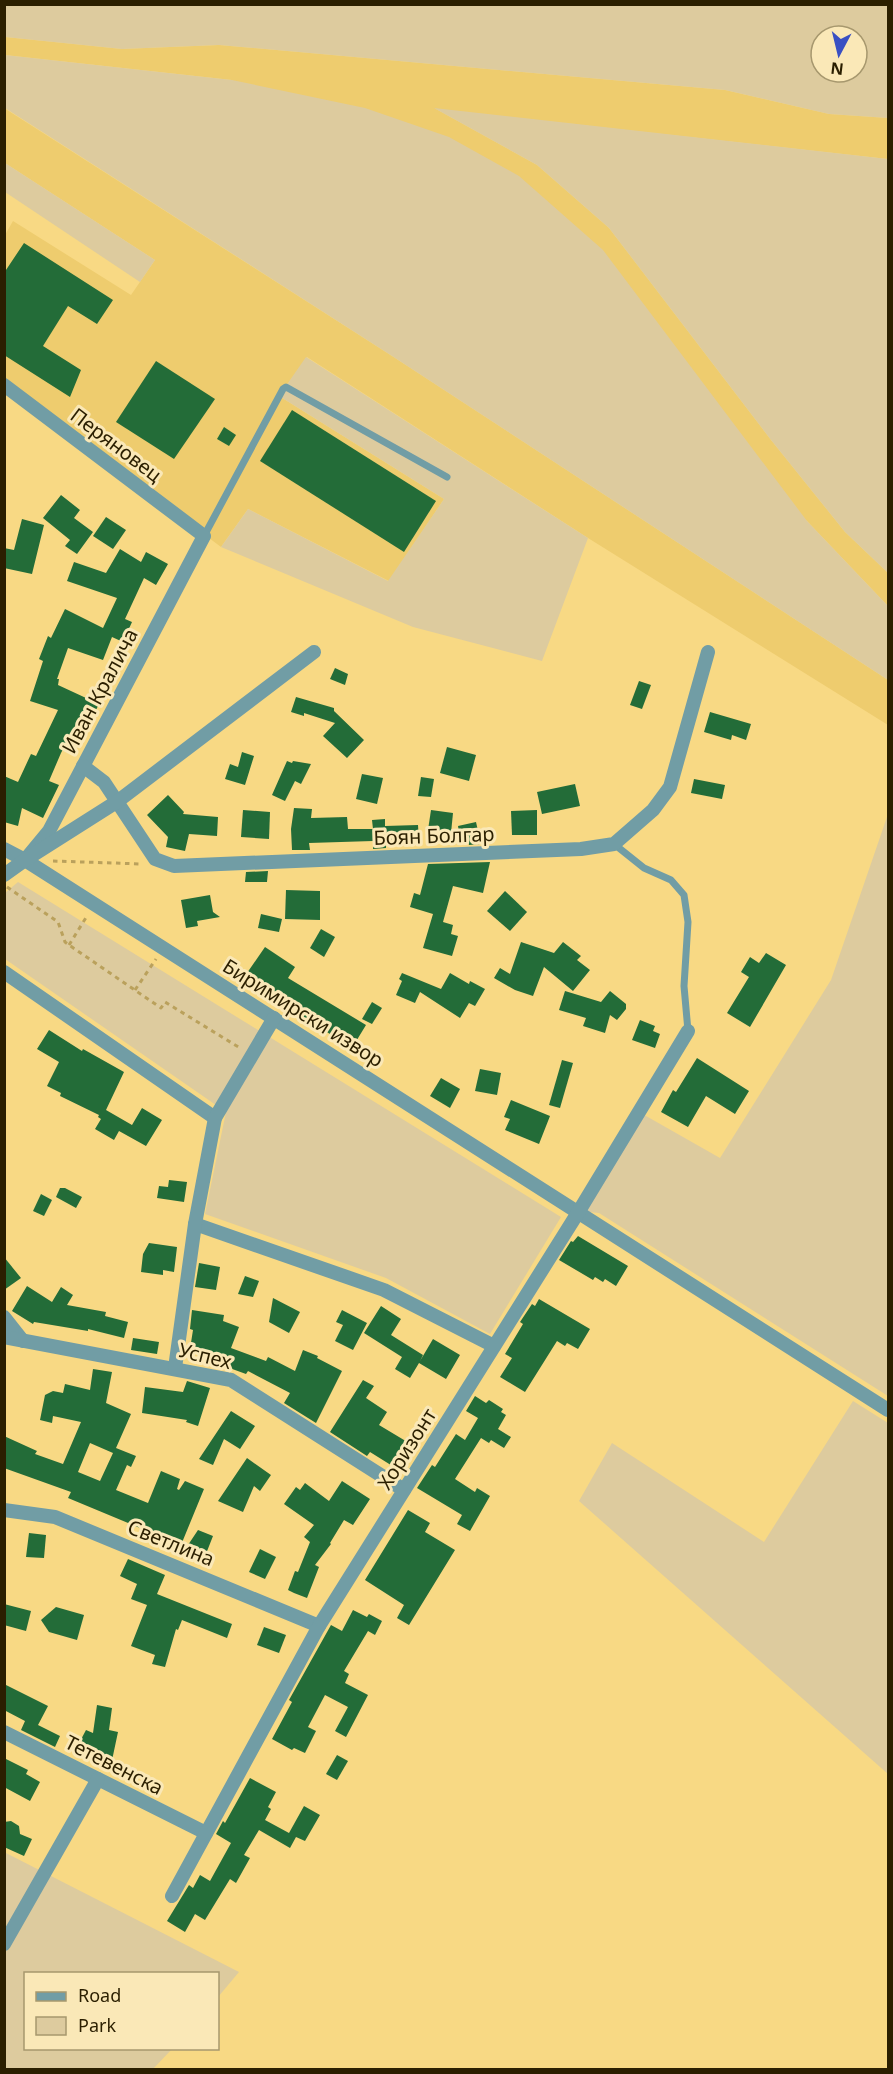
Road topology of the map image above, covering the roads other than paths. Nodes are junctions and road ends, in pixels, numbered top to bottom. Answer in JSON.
{"nodes":[{"id":1,"x":4,"y":385,"type":"edge"},
{"id":2,"x":447,"y":477,"type":"dead end"},
{"id":3,"x":204,"y":536,"type":"junction"},
{"id":4,"x":314,"y":652,"type":"dead end"},
{"id":5,"x":708,"y":652,"type":"dead end"},
{"id":6,"x":82,"y":766,"type":"junction"},
{"id":7,"x":118,"y":801,"type":"junction"},
{"id":8,"x":614,"y":843,"type":"junction"},
{"id":9,"x":4,"y":849,"type":"edge"},
{"id":10,"x":25,"y":860,"type":"junction"},
{"id":11,"x":4,"y":875,"type":"edge"},
{"id":12,"x":4,"y":972,"type":"edge"},
{"id":13,"x":274,"y":1018,"type":"junction"},
{"id":14,"x":688,"y":1031,"type":"joint"},
{"id":15,"x":215,"y":1118,"type":"junction"},
{"id":16,"x":579,"y":1211,"type":"junction"},
{"id":17,"x":195,"y":1224,"type":"junction"},
{"id":18,"x":4,"y":1317,"type":"edge"},
{"id":19,"x":4,"y":1337,"type":"edge"},
{"id":20,"x":23,"y":1341,"type":"junction"},
{"id":21,"x":494,"y":1346,"type":"junction"},
{"id":22,"x":175,"y":1368,"type":"junction"},
{"id":23,"x":888,"y":1410,"type":"edge"},
{"id":24,"x":404,"y":1490,"type":"junction"},
{"id":25,"x":4,"y":1510,"type":"edge"},
{"id":26,"x":319,"y":1626,"type":"junction"},
{"id":27,"x":4,"y":1732,"type":"edge"},
{"id":28,"x":98,"y":1779,"type":"junction"},
{"id":29,"x":206,"y":1833,"type":"junction"},
{"id":30,"x":172,"y":1896,"type":"dead end"},
{"id":31,"x":4,"y":1944,"type":"edge"}],
"edges":[{"from":1,"to":3,"type":"street","name":"Перяновец"},
{"from":2,"to":3,"type":"lane"},
{"from":3,"to":6,"type":"street","name":"Иван Кралича"},
{"from":4,"to":7,"type":"street","name":"Иван Кралича"},
{"from":5,"to":8,"type":"street","name":"Боян Болгар"},
{"from":6,"to":7,"type":"street"},
{"from":6,"to":10,"type":"street","name":"Иван Кралича"},
{"from":7,"to":8,"type":"street","name":"Боян Болгар"},
{"from":7,"to":10,"type":"street","name":"Иван Кралича"},
{"from":8,"to":14,"type":"lane"},
{"from":9,"to":10,"type":"street","name":"Биримирски извор"},
{"from":10,"to":11,"type":"street","name":"Иван Кралича"},
{"from":10,"to":13,"type":"street","name":"Биримирски извор"},
{"from":12,"to":15,"type":"street"},
{"from":13,"to":15,"type":"street"},
{"from":13,"to":16,"type":"street","name":"Биримирски извор"},
{"from":14,"to":16,"type":"street","name":"Хоризонт"},
{"from":15,"to":17,"type":"street"},
{"from":16,"to":21,"type":"street","name":"Хоризонт"},
{"from":16,"to":23,"type":"street","name":"Биримирски извор"},
{"from":17,"to":21,"type":"street"},
{"from":17,"to":22,"type":"street"},
{"from":18,"to":20,"type":"street"},
{"from":19,"to":20,"type":"street","name":"Успех"},
{"from":20,"to":22,"type":"street","name":"Успех"},
{"from":21,"to":24,"type":"street","name":"Хоризонт"},
{"from":22,"to":24,"type":"street","name":"Успех"},
{"from":24,"to":26,"type":"street","name":"Хоризонт"},
{"from":25,"to":26,"type":"street","name":"Светлина"},
{"from":26,"to":29,"type":"street","name":"Хоризонт"},
{"from":27,"to":28,"type":"street","name":"Тетевенска"},
{"from":28,"to":29,"type":"street","name":"Тетевенска"},
{"from":28,"to":31,"type":"street"},
{"from":29,"to":30,"type":"street","name":"Хоризонт"}]}
